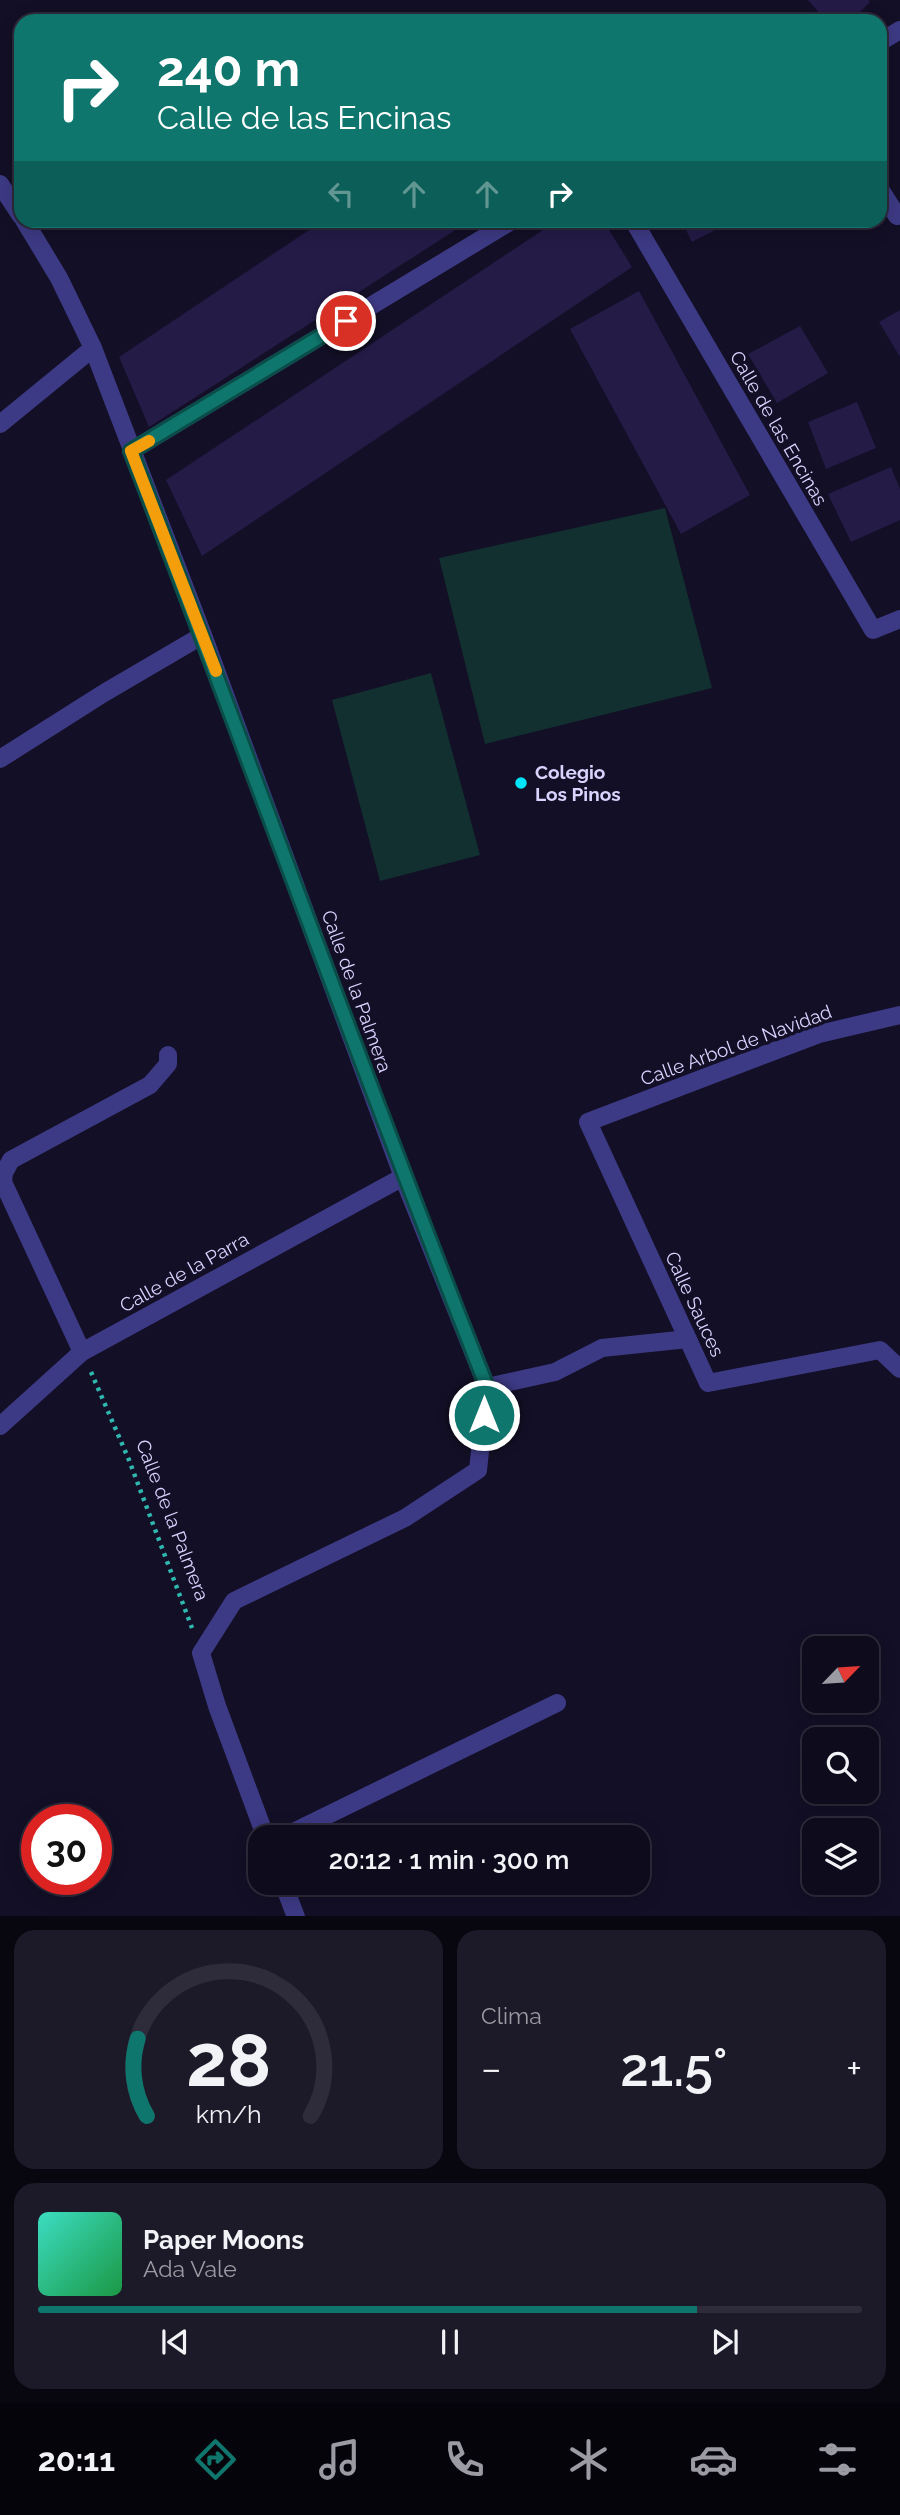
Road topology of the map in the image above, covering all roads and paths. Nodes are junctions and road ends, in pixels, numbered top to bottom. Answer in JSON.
{"nodes":[{"id":1,"x":0,"y":184,"type":"edge"},
{"id":2,"x":887,"y":200,"type":"edge"},
{"id":3,"x":14,"y":205,"type":"edge"},
{"id":4,"x":897,"y":216,"type":"dead end"},
{"id":5,"x":29,"y":228,"type":"edge"},
{"id":6,"x":500,"y":228,"type":"edge"},
{"id":7,"x":638,"y":228,"type":"edge"},
{"id":8,"x":93,"y":348,"type":"junction"},
{"id":9,"x":0,"y":424,"type":"edge"},
{"id":10,"x":131,"y":451,"type":"junction"},
{"id":11,"x":900,"y":619,"type":"edge"},
{"id":12,"x":202,"y":635,"type":"junction"},
{"id":13,"x":0,"y":759,"type":"edge"},
{"id":14,"x":900,"y":1015,"type":"edge"},
{"id":15,"x":168,"y":1055,"type":"dead end"},
{"id":16,"x":587,"y":1122,"type":"joint"},
{"id":17,"x":403,"y":1177,"type":"junction"},
{"id":18,"x":688,"y":1339,"type":"junction"},
{"id":19,"x":82,"y":1352,"type":"junction"},
{"id":20,"x":900,"y":1369,"type":"edge"},
{"id":21,"x":487,"y":1387,"type":"junction"},
{"id":22,"x":2,"y":1421,"type":"edge"},
{"id":23,"x":201,"y":1653,"type":"junction"},
{"id":24,"x":557,"y":1703,"type":"dead end"},
{"id":25,"x":261,"y":1825,"type":"edge"},
{"id":26,"x":308,"y":1825,"type":"edge"},
{"id":27,"x":288,"y":1895,"type":"edge"},
{"id":28,"x":296,"y":1916,"type":"edge"}],
"edges":[{"from":1,"to":3,"type":"street"},
{"from":2,"to":4,"type":"street"},
{"from":5,"to":8,"type":"street","name":"Calle de la Palmera"},
{"from":6,"to":10,"type":"street"},
{"from":7,"to":11,"type":"street","name":"Calle de las Encinas"},
{"from":8,"to":9,"type":"street"},
{"from":8,"to":10,"type":"street","name":"Calle de la Palmera"},
{"from":10,"to":12,"type":"street","name":"Calle de la Palmera"},
{"from":12,"to":13,"type":"street"},
{"from":12,"to":17,"type":"street","name":"Calle de la Palmera"},
{"from":14,"to":16,"type":"street","name":"Calle Arbol de Navidad"},
{"from":15,"to":19,"type":"street"},
{"from":16,"to":18,"type":"street","name":"Calle Sauces"},
{"from":17,"to":19,"type":"street","name":"Calle de la Parra"},
{"from":17,"to":21,"type":"street","name":"Calle de la Palmera"},
{"from":18,"to":20,"type":"street","name":"Calle Sauces"},
{"from":18,"to":21,"type":"street"},
{"from":19,"to":22,"type":"street","name":"Calle de la Parra"},
{"from":19,"to":23,"type":"path","name":"Calle de la Palmera"},
{"from":21,"to":23,"type":"street","name":"Calle de la Palmera"},
{"from":23,"to":25,"type":"street"},
{"from":24,"to":26,"type":"street"},
{"from":27,"to":28,"type":"street"}]}
